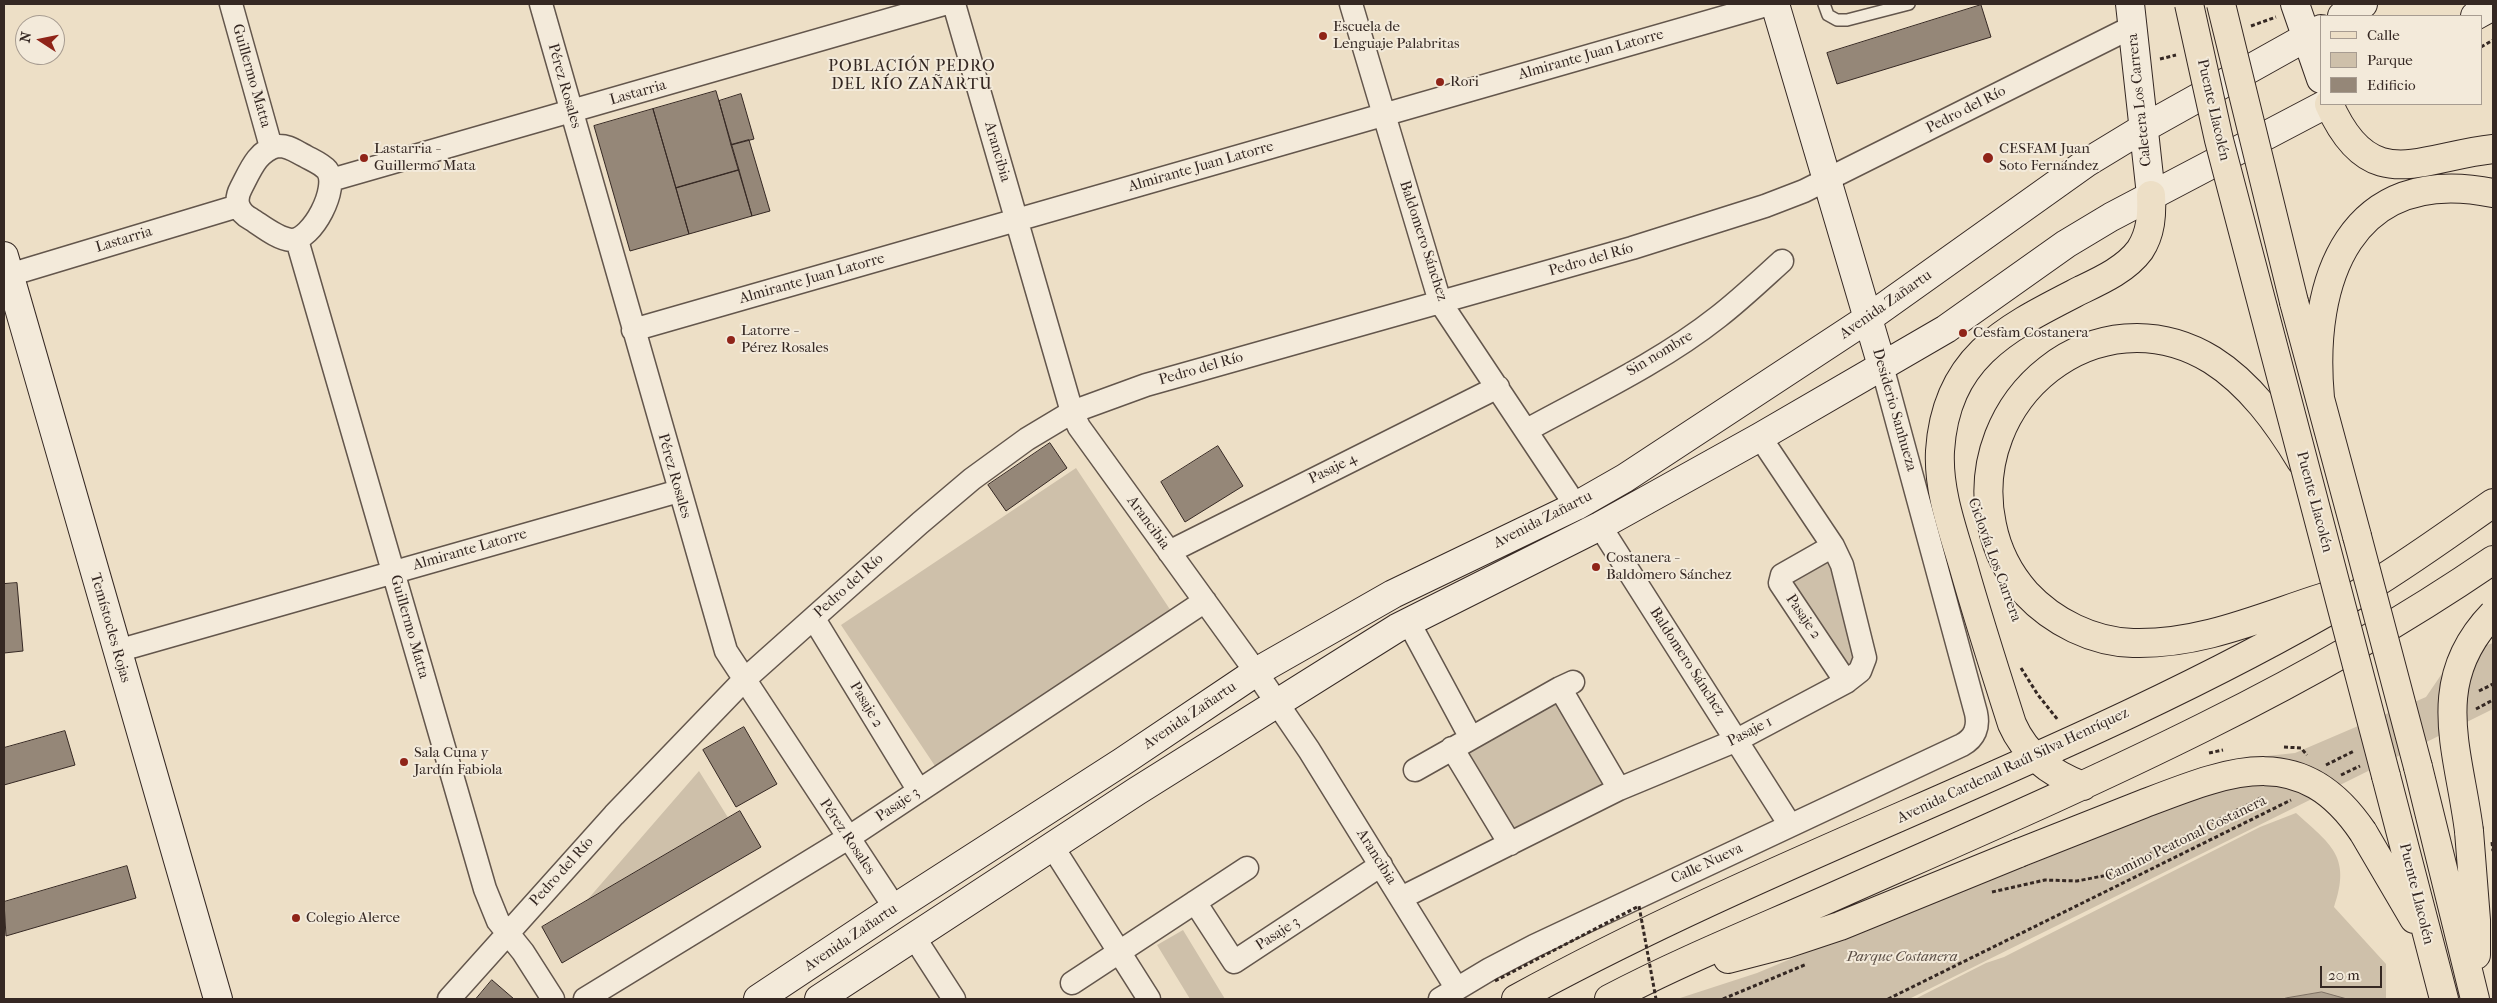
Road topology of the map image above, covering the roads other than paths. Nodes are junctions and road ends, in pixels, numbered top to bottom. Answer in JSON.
{"nodes":[{"id":1,"x":230,"y":4,"type":"edge"},
{"id":2,"x":541,"y":4,"type":"edge"},
{"id":3,"x":944,"y":4,"type":"edge"},
{"id":4,"x":954,"y":4,"type":"edge"},
{"id":5,"x":1351,"y":4,"type":"edge"},
{"id":6,"x":1770,"y":4,"type":"edge"},
{"id":7,"x":1775,"y":4,"type":"edge"},
{"id":8,"x":1824,"y":4,"type":"edge"},
{"id":9,"x":1909,"y":4,"type":"edge"},
{"id":10,"x":2189,"y":4,"type":"edge"},
{"id":11,"x":2221,"y":4,"type":"edge"},
{"id":12,"x":2295,"y":4,"type":"edge"},
{"id":13,"x":2363,"y":4,"type":"edge"},
{"id":14,"x":2493,"y":6,"type":"edge"},
{"id":15,"x":2131,"y":15,"type":"edge"},
{"id":16,"x":2344,"y":15,"type":"edge"},
{"id":17,"x":2478,"y":15,"type":"edge"},
{"id":18,"x":2314,"y":33,"type":"edge"},
{"id":19,"x":2320,"y":72,"type":"edge"},
{"id":20,"x":2324,"y":105,"type":"edge"},
{"id":21,"x":2330,"y":105,"type":"edge"},
{"id":22,"x":571,"y":112,"type":"junction"},
{"id":23,"x":1383,"y":115,"type":"junction"},
{"id":24,"x":2142,"y":129,"type":"junction"},
{"id":25,"x":271,"y":147,"type":"junction"},
{"id":26,"x":2493,"y":149,"type":"edge"},
{"id":27,"x":1828,"y":179,"type":"junction"},
{"id":28,"x":331,"y":180,"type":"junction"},
{"id":29,"x":2493,"y":193,"type":"edge"},
{"id":30,"x":2151,"y":196,"type":"junction"},
{"id":31,"x":238,"y":206,"type":"junction"},
{"id":32,"x":1017,"y":220,"type":"junction"},
{"id":33,"x":297,"y":240,"type":"junction"},
{"id":34,"x":1782,"y":262,"type":"dead end"},
{"id":35,"x":7,"y":266,"type":"edge"},
{"id":36,"x":1440,"y":302,"type":"junction"},
{"id":37,"x":1867,"y":319,"type":"junction"},
{"id":38,"x":633,"y":330,"type":"junction"},
{"id":39,"x":1882,"y":366,"type":"junction"},
{"id":40,"x":1498,"y":388,"type":"junction"},
{"id":41,"x":2320,"y":398,"type":"junction"},
{"id":42,"x":1072,"y":412,"type":"junction"},
{"id":43,"x":1527,"y":430,"type":"junction"},
{"id":44,"x":1760,"y":437,"type":"junction"},
{"id":45,"x":2304,"y":466,"type":"junction"},
{"id":46,"x":679,"y":491,"type":"junction"},
{"id":47,"x":2493,"y":503,"type":"edge"},
{"id":48,"x":1576,"y":506,"type":"junction"},
{"id":49,"x":1600,"y":526,"type":"junction"},
{"id":50,"x":1833,"y":546,"type":"junction"},
{"id":51,"x":1169,"y":552,"type":"junction"},
{"id":52,"x":2493,"y":560,"type":"edge"},
{"id":53,"x":393,"y":572,"type":"junction"},
{"id":54,"x":2382,"y":580,"type":"junction"},
{"id":55,"x":1205,"y":601,"type":"junction"},
{"id":56,"x":2493,"y":614,"type":"edge"},
{"id":57,"x":814,"y":619,"type":"junction"},
{"id":58,"x":1408,"y":621,"type":"junction"},
{"id":59,"x":117,"y":651,"type":"junction"},
{"id":60,"x":1256,"y":672,"type":"junction"},
{"id":61,"x":744,"y":680,"type":"junction"},
{"id":62,"x":1846,"y":682,"type":"junction"},
{"id":63,"x":1277,"y":702,"type":"junction"},
{"id":64,"x":1975,"y":733,"type":"joint"},
{"id":65,"x":1737,"y":740,"type":"junction"},
{"id":66,"x":1462,"y":743,"type":"junction"},
{"id":67,"x":2034,"y":757,"type":"junction"},
{"id":68,"x":1415,"y":770,"type":"dead end"},
{"id":69,"x":2083,"y":786,"type":"junction"},
{"id":70,"x":1619,"y":789,"type":"junction"},
{"id":71,"x":919,"y":791,"type":"junction"},
{"id":72,"x":1790,"y":824,"type":"junction"},
{"id":73,"x":848,"y":838,"type":"junction"},
{"id":74,"x":1510,"y":844,"type":"junction"},
{"id":75,"x":1052,"y":846,"type":"junction"},
{"id":76,"x":1381,"y":866,"type":"junction"},
{"id":77,"x":1247,"y":868,"type":"dead end"},
{"id":78,"x":1401,"y":898,"type":"junction"},
{"id":79,"x":1195,"y":902,"type":"junction"},
{"id":80,"x":894,"y":908,"type":"junction"},
{"id":81,"x":506,"y":933,"type":"junction"},
{"id":82,"x":914,"y":937,"type":"junction"},
{"id":83,"x":2430,"y":947,"type":"junction"},
{"id":84,"x":1119,"y":952,"type":"junction"},
{"id":85,"x":1072,"y":983,"type":"dead end"},
{"id":86,"x":1655,"y":988,"type":"edge"},
{"id":87,"x":1449,"y":994,"type":"edge"},
{"id":88,"x":2475,"y":998,"type":"edge"},
{"id":89,"x":218,"y":999,"type":"edge"},
{"id":90,"x":449,"y":999,"type":"edge"},
{"id":91,"x":553,"y":999,"type":"edge"},
{"id":92,"x":585,"y":999,"type":"edge"},
{"id":93,"x":758,"y":999,"type":"edge"},
{"id":94,"x":819,"y":999,"type":"edge"},
{"id":95,"x":954,"y":999,"type":"edge"},
{"id":96,"x":1149,"y":999,"type":"edge"},
{"id":97,"x":1516,"y":999,"type":"edge"},
{"id":98,"x":1609,"y":999,"type":"edge"},
{"id":99,"x":2444,"y":999,"type":"edge"}],
"edges":[{"from":1,"to":25,"type":"street","name":"Guillermo Matta"},
{"from":2,"to":22,"type":"street","name":"Pérez Rosales"},
{"from":3,"to":22,"type":"street","name":"Lastarria"},
{"from":4,"to":32,"type":"street","name":"Arancibia"},
{"from":5,"to":23,"type":"street","name":"Baldomero Sánchez"},
{"from":6,"to":23,"type":"street","name":"Almirante Juan Latorre"},
{"from":7,"to":27,"type":"street","name":"Desiderio Sanhueza"},
{"from":8,"to":9,"type":"lane"},
{"from":10,"to":45,"type":"main road","name":"Puente Llacolén","bridge":true},
{"from":11,"to":41,"type":"main road","bridge":true},
{"from":12,"to":18,"type":"street"},
{"from":13,"to":16,"type":"street"},
{"from":14,"to":17,"type":"street"},
{"from":15,"to":24,"type":"street","name":"Caletera Los Carrera"},
{"from":15,"to":27,"type":"street","name":"Pedro del Río"},
{"from":18,"to":19,"type":"street"},
{"from":18,"to":24,"type":"street","name":"Avenida Zañartu"},
{"from":20,"to":30,"type":"street","name":"Avenida Zañartu"},
{"from":21,"to":26,"type":"main road"},
{"from":22,"to":28,"type":"street","name":"Lastarria"},
{"from":22,"to":38,"type":"street","name":"Pérez Rosales"},
{"from":23,"to":32,"type":"street","name":"Almirante Juan Latorre"},
{"from":23,"to":36,"type":"street","name":"Baldomero Sánchez"},
{"from":24,"to":30,"type":"street","name":"Caletera Los Carrera"},
{"from":24,"to":37,"type":"street","name":"Avenida Zañartu"},
{"from":25,"to":28,"type":"street","name":"Guillermo Matta"},
{"from":25,"to":31,"type":"street","name":"Guillermo Matta"},
{"from":27,"to":36,"type":"street","name":"Pedro del Río"},
{"from":27,"to":37,"type":"street","name":"Desiderio Sanhueza"},
{"from":28,"to":33,"type":"street"},
{"from":29,"to":41,"type":"main road"},
{"from":30,"to":39,"type":"street","name":"Avenida Zañartu"},
{"from":30,"to":67,"type":"main road"},
{"from":31,"to":33,"type":"street"},
{"from":31,"to":35,"type":"street","name":"Lastarria"},
{"from":32,"to":38,"type":"street","name":"Almirante Juan Latorre"},
{"from":32,"to":42,"type":"street","name":"Arancibia"},
{"from":33,"to":53,"type":"street","name":"Guillermo Matta"},
{"from":34,"to":43,"type":"street","name":"Sin nombre"},
{"from":35,"to":59,"type":"street","name":"Temístocles Rojas"},
{"from":36,"to":40,"type":"street","name":"Baldomero Sánchez"},
{"from":36,"to":42,"type":"street","name":"Pedro del Río"},
{"from":37,"to":39,"type":"street","name":"Desiderio Sanhueza"},
{"from":37,"to":48,"type":"street","name":"Avenida Zañartu"},
{"from":38,"to":46,"type":"street","name":"Pérez Rosales"},
{"from":39,"to":44,"type":"street","name":"Avenida Zañartu"},
{"from":39,"to":64,"type":"street","name":"Desiderio Sanhueza"},
{"from":40,"to":43,"type":"street","name":"Baldomero Sánchez"},
{"from":40,"to":51,"type":"street","name":"Pasaje 4"},
{"from":41,"to":88,"type":"main road","bridge":true},
{"from":42,"to":51,"type":"street","name":"Arancibia"},
{"from":42,"to":57,"type":"street","name":"Pedro del Río"},
{"from":43,"to":48,"type":"street","name":"Baldomero Sánchez"},
{"from":44,"to":49,"type":"street","name":"Avenida Zañartu"},
{"from":44,"to":50,"type":"street","name":"Pasaje 1"},
{"from":45,"to":54,"type":"main road"},
{"from":45,"to":83,"type":"main road","name":"Puente Llacolén","bridge":true},
{"from":46,"to":53,"type":"street","name":"Almirante Latorre"},
{"from":46,"to":61,"type":"street","name":"Pérez Rosales"},
{"from":47,"to":54,"type":"main road","name":"Avenida Cardenal Raúl Silva Henríquez"},
{"from":48,"to":60,"type":"street","name":"Avenida Zañartu"},
{"from":49,"to":58,"type":"street","name":"Avenida Zañartu"},
{"from":49,"to":65,"type":"street","name":"Baldomero Sánchez"},
{"from":50,"to":62,"type":"street","name":"Pasaje 1"},
{"from":50,"to":62,"type":"street","name":"Pasaje 2"},
{"from":51,"to":55,"type":"street","name":"Arancibia"},
{"from":52,"to":69,"type":"main road"},
{"from":53,"to":59,"type":"street","name":"Almirante Latorre"},
{"from":53,"to":81,"type":"street","name":"Guillermo Matta"},
{"from":54,"to":67,"type":"main road","name":"Avenida Cardenal Raúl Silva Henríquez"},
{"from":55,"to":60,"type":"street","name":"Arancibia"},
{"from":55,"to":71,"type":"street","name":"Pasaje 3"},
{"from":56,"to":88,"type":"main road","bridge":true},
{"from":57,"to":61,"type":"street","name":"Pedro del Río"},
{"from":57,"to":71,"type":"street","name":"Pasaje 2"},
{"from":58,"to":63,"type":"street","name":"Avenida Zañartu"},
{"from":58,"to":66,"type":"street"},
{"from":59,"to":89,"type":"street","name":"Temístocles Rojas"},
{"from":60,"to":63,"type":"street","name":"Arancibia"},
{"from":60,"to":80,"type":"street","name":"Avenida Zañartu"},
{"from":61,"to":73,"type":"street","name":"Pérez Rosales"},
{"from":61,"to":81,"type":"street","name":"Pedro del Río"},
{"from":62,"to":65,"type":"street","name":"Pasaje 1"},
{"from":63,"to":75,"type":"street","name":"Avenida Zañartu"},
{"from":63,"to":76,"type":"street","name":"Arancibia"},
{"from":64,"to":72,"type":"street","name":"Calle Nueva"},
{"from":65,"to":70,"type":"street","name":"Pasaje 1"},
{"from":65,"to":72,"type":"street","name":"Baldomero Sánchez"},
{"from":66,"to":68,"type":"street"},
{"from":66,"to":70,"type":"street"},
{"from":66,"to":74,"type":"street"},
{"from":67,"to":69,"type":"main road"},
{"from":67,"to":97,"type":"main road","name":"Avenida Cardenal Raúl Silva Henríquez"},
{"from":69,"to":86,"type":"main road"},
{"from":70,"to":74,"type":"street","name":"Pasaje 1"},
{"from":71,"to":73,"type":"street","name":"Pasaje 3"},
{"from":72,"to":87,"type":"street","name":"Calle Nueva"},
{"from":73,"to":80,"type":"street","name":"Pérez Rosales"},
{"from":73,"to":92,"type":"street","name":"Pasaje 3"},
{"from":74,"to":78,"type":"street","name":"Pasaje 1"},
{"from":75,"to":82,"type":"street","name":"Avenida Zañartu"},
{"from":75,"to":84,"type":"street"},
{"from":76,"to":78,"type":"street","name":"Arancibia"},
{"from":76,"to":79,"type":"street","name":"Pasaje 3"},
{"from":77,"to":79,"type":"street"},
{"from":78,"to":87,"type":"street","name":"Arancibia"},
{"from":79,"to":84,"type":"street"},
{"from":80,"to":93,"type":"street","name":"Avenida Zañartu"},
{"from":81,"to":90,"type":"street","name":"Pedro del Río"},
{"from":81,"to":91,"type":"street","name":"Guillermo Matta"},
{"from":82,"to":94,"type":"street","name":"Avenida Zañartu"},
{"from":82,"to":95,"type":"street"},
{"from":83,"to":86,"type":"main road","bridge":true},
{"from":83,"to":99,"type":"main road","name":"Puente Llacolén"},
{"from":84,"to":85,"type":"street"},
{"from":84,"to":96,"type":"street"},
{"from":86,"to":98,"type":"main road"}]}
